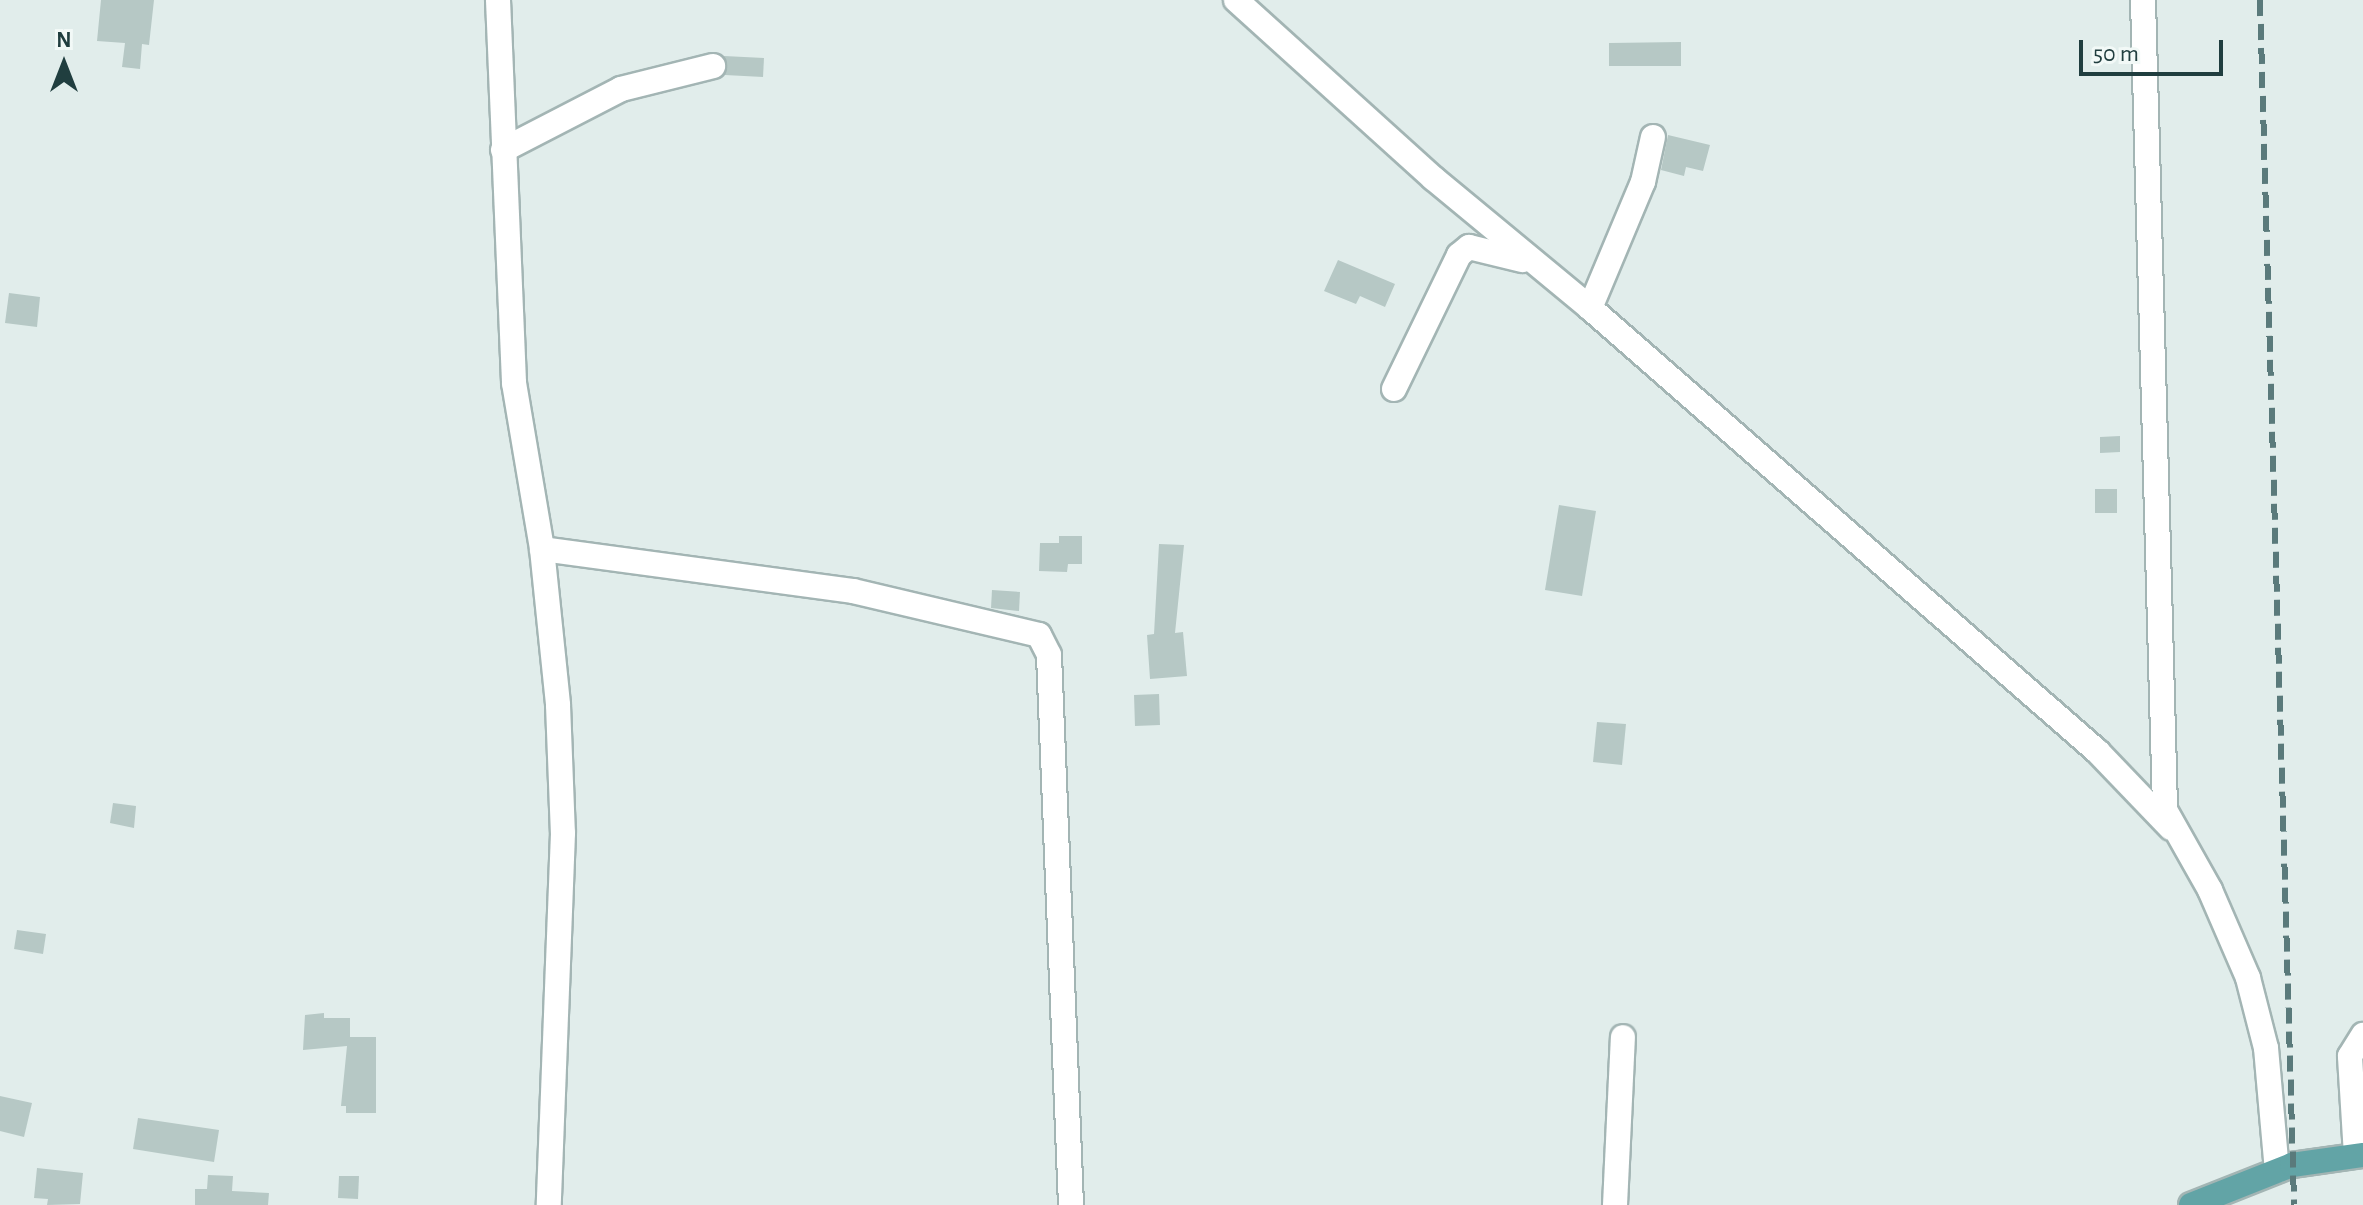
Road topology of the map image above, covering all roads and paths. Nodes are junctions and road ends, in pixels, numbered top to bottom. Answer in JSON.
{"nodes":[{"id":1,"x":498,"y":0,"type":"edge"},
{"id":2,"x":1236,"y":0,"type":"edge"},
{"id":3,"x":2143,"y":0,"type":"edge"},
{"id":4,"x":713,"y":66,"type":"dead end"},
{"id":5,"x":1653,"y":137,"type":"dead end"},
{"id":6,"x":503,"y":150,"type":"junction"},
{"id":7,"x":1543,"y":269,"type":"junction"},
{"id":8,"x":1590,"y":308,"type":"junction"},
{"id":9,"x":1394,"y":389,"type":"dead end"},
{"id":10,"x":542,"y":549,"type":"junction"},
{"id":11,"x":2171,"y":828,"type":"junction"},
{"id":12,"x":2363,"y":1035,"type":"edge"},
{"id":13,"x":1623,"y":1037,"type":"dead end"},
{"id":14,"x":2359,"y":1155,"type":"edge"},
{"id":15,"x":2277,"y":1171,"type":"junction"},
{"id":16,"x":2215,"y":1200,"type":"edge"},
{"id":17,"x":549,"y":1205,"type":"edge"},
{"id":18,"x":1071,"y":1205,"type":"edge"},
{"id":19,"x":1615,"y":1205,"type":"edge"},
{"id":20,"x":2191,"y":1205,"type":"edge"}],
"edges":[{"from":1,"to":6,"type":"street"},
{"from":2,"to":7,"type":"street"},
{"from":3,"to":11,"type":"street"},
{"from":4,"to":6,"type":"street"},
{"from":5,"to":8,"type":"street"},
{"from":6,"to":10,"type":"street"},
{"from":7,"to":8,"type":"street"},
{"from":7,"to":9,"type":"street"},
{"from":8,"to":11,"type":"street"},
{"from":10,"to":17,"type":"street"},
{"from":10,"to":18,"type":"street"},
{"from":11,"to":15,"type":"street"},
{"from":12,"to":14,"type":"street"},
{"from":13,"to":19,"type":"street"},
{"from":14,"to":15,"type":"main road"},
{"from":15,"to":16,"type":"main road"},
{"from":16,"to":20,"type":"main road"}]}
